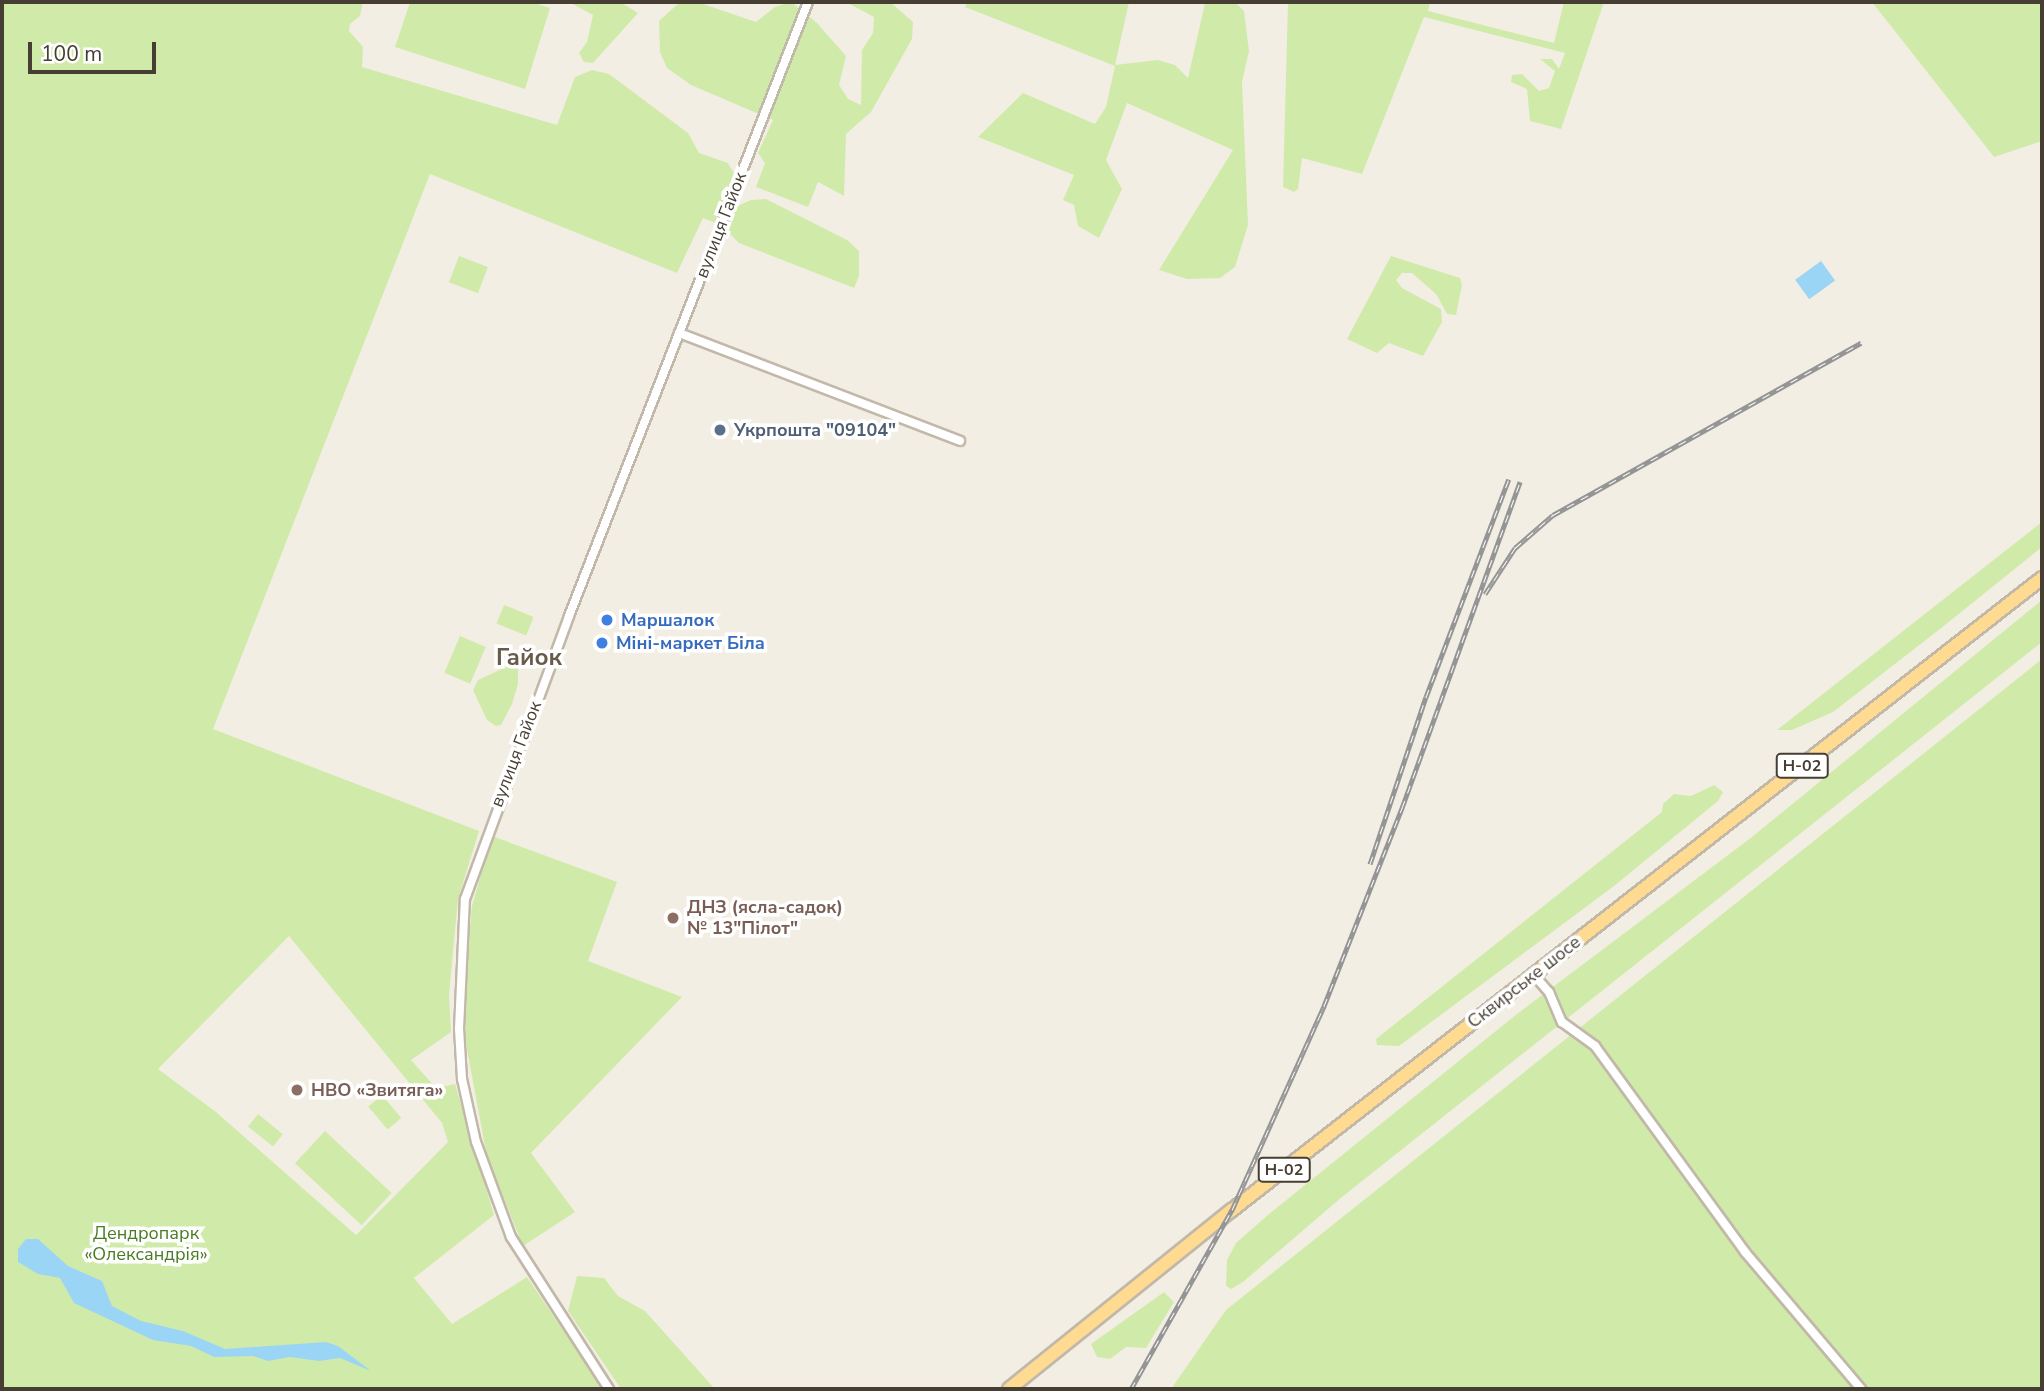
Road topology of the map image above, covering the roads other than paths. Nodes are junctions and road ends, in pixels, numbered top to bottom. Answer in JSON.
{"nodes":[{"id":1,"x":808,"y":2,"type":"edge"},
{"id":2,"x":679,"y":333,"type":"junction"},
{"id":3,"x":960,"y":441,"type":"dead end"},
{"id":4,"x":2042,"y":578,"type":"edge"},
{"id":5,"x":1534,"y":975,"type":"junction"},
{"id":6,"x":609,"y":1389,"type":"edge"},
{"id":7,"x":1009,"y":1389,"type":"edge"},
{"id":8,"x":1861,"y":1389,"type":"edge"}],
"edges":[{"from":1,"to":2,"type":"street","name":"вулиця Гайок"},
{"from":2,"to":3,"type":"street"},
{"from":2,"to":6,"type":"street","name":"вулиця Гайок"},
{"from":4,"to":5,"type":"main road","name":"Сквирське шосе","number":"Н-02"},
{"from":5,"to":7,"type":"main road","name":"Сквирське шосе","number":"Н-02"},
{"from":5,"to":8,"type":"street"}]}
